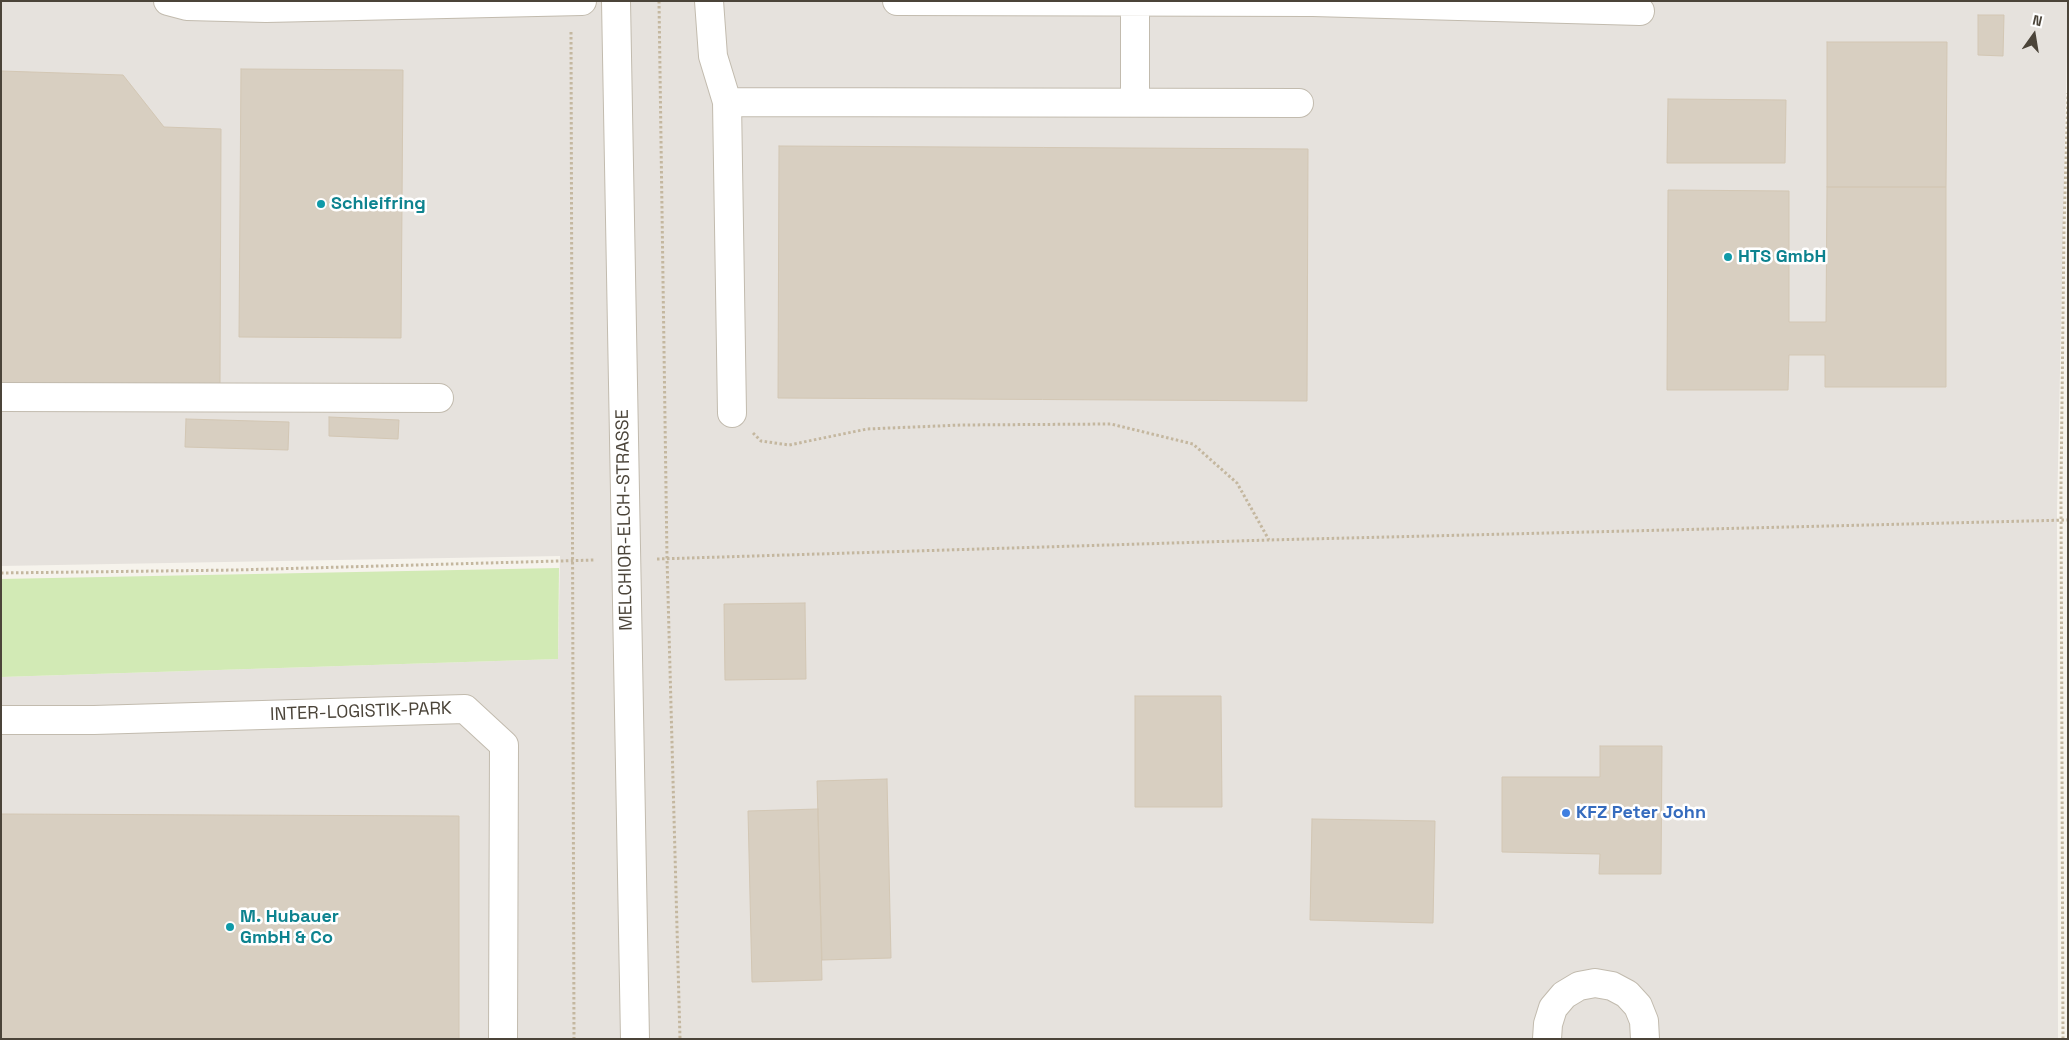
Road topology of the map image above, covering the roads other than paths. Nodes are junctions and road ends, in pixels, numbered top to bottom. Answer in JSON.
{"nodes":[{"id":1,"x":168,"y":1,"type":"edge"},
{"id":2,"x":582,"y":1,"type":"edge"},
{"id":3,"x":616,"y":1,"type":"edge"},
{"id":4,"x":709,"y":1,"type":"edge"},
{"id":5,"x":897,"y":1,"type":"edge"},
{"id":6,"x":571,"y":2,"type":"edge"},
{"id":7,"x":1135,"y":2,"type":"edge"},
{"id":8,"x":1313,"y":2,"type":"edge"},
{"id":9,"x":1640,"y":11,"type":"dead end"},
{"id":10,"x":727,"y":102,"type":"junction"},
{"id":11,"x":1135,"y":102,"type":"junction"},
{"id":12,"x":1298,"y":103,"type":"dead end"},
{"id":13,"x":1,"y":397,"type":"edge"},
{"id":14,"x":439,"y":398,"type":"dead end"},
{"id":15,"x":732,"y":413,"type":"road end"},
{"id":16,"x":1,"y":720,"type":"edge"},
{"id":17,"x":502,"y":1039,"type":"edge"},
{"id":18,"x":635,"y":1039,"type":"edge"},
{"id":19,"x":1548,"y":1039,"type":"edge"},
{"id":20,"x":1645,"y":1039,"type":"edge"}],
"edges":[{"from":1,"to":6,"type":"street"},
{"from":2,"to":6,"type":"street"},
{"from":3,"to":18,"type":"street","name":"MELCHIOR-ELCH-STRASSE"},
{"from":4,"to":10,"type":"street"},
{"from":5,"to":7,"type":"street"},
{"from":7,"to":8,"type":"street"},
{"from":7,"to":11,"type":"street"},
{"from":8,"to":9,"type":"street"},
{"from":10,"to":11,"type":"street"},
{"from":10,"to":15,"type":"street"},
{"from":11,"to":12,"type":"street"},
{"from":13,"to":14,"type":"street"},
{"from":16,"to":17,"type":"street","name":"INTER-LOGISTIK-PARK"},
{"from":19,"to":20,"type":"street"}]}
